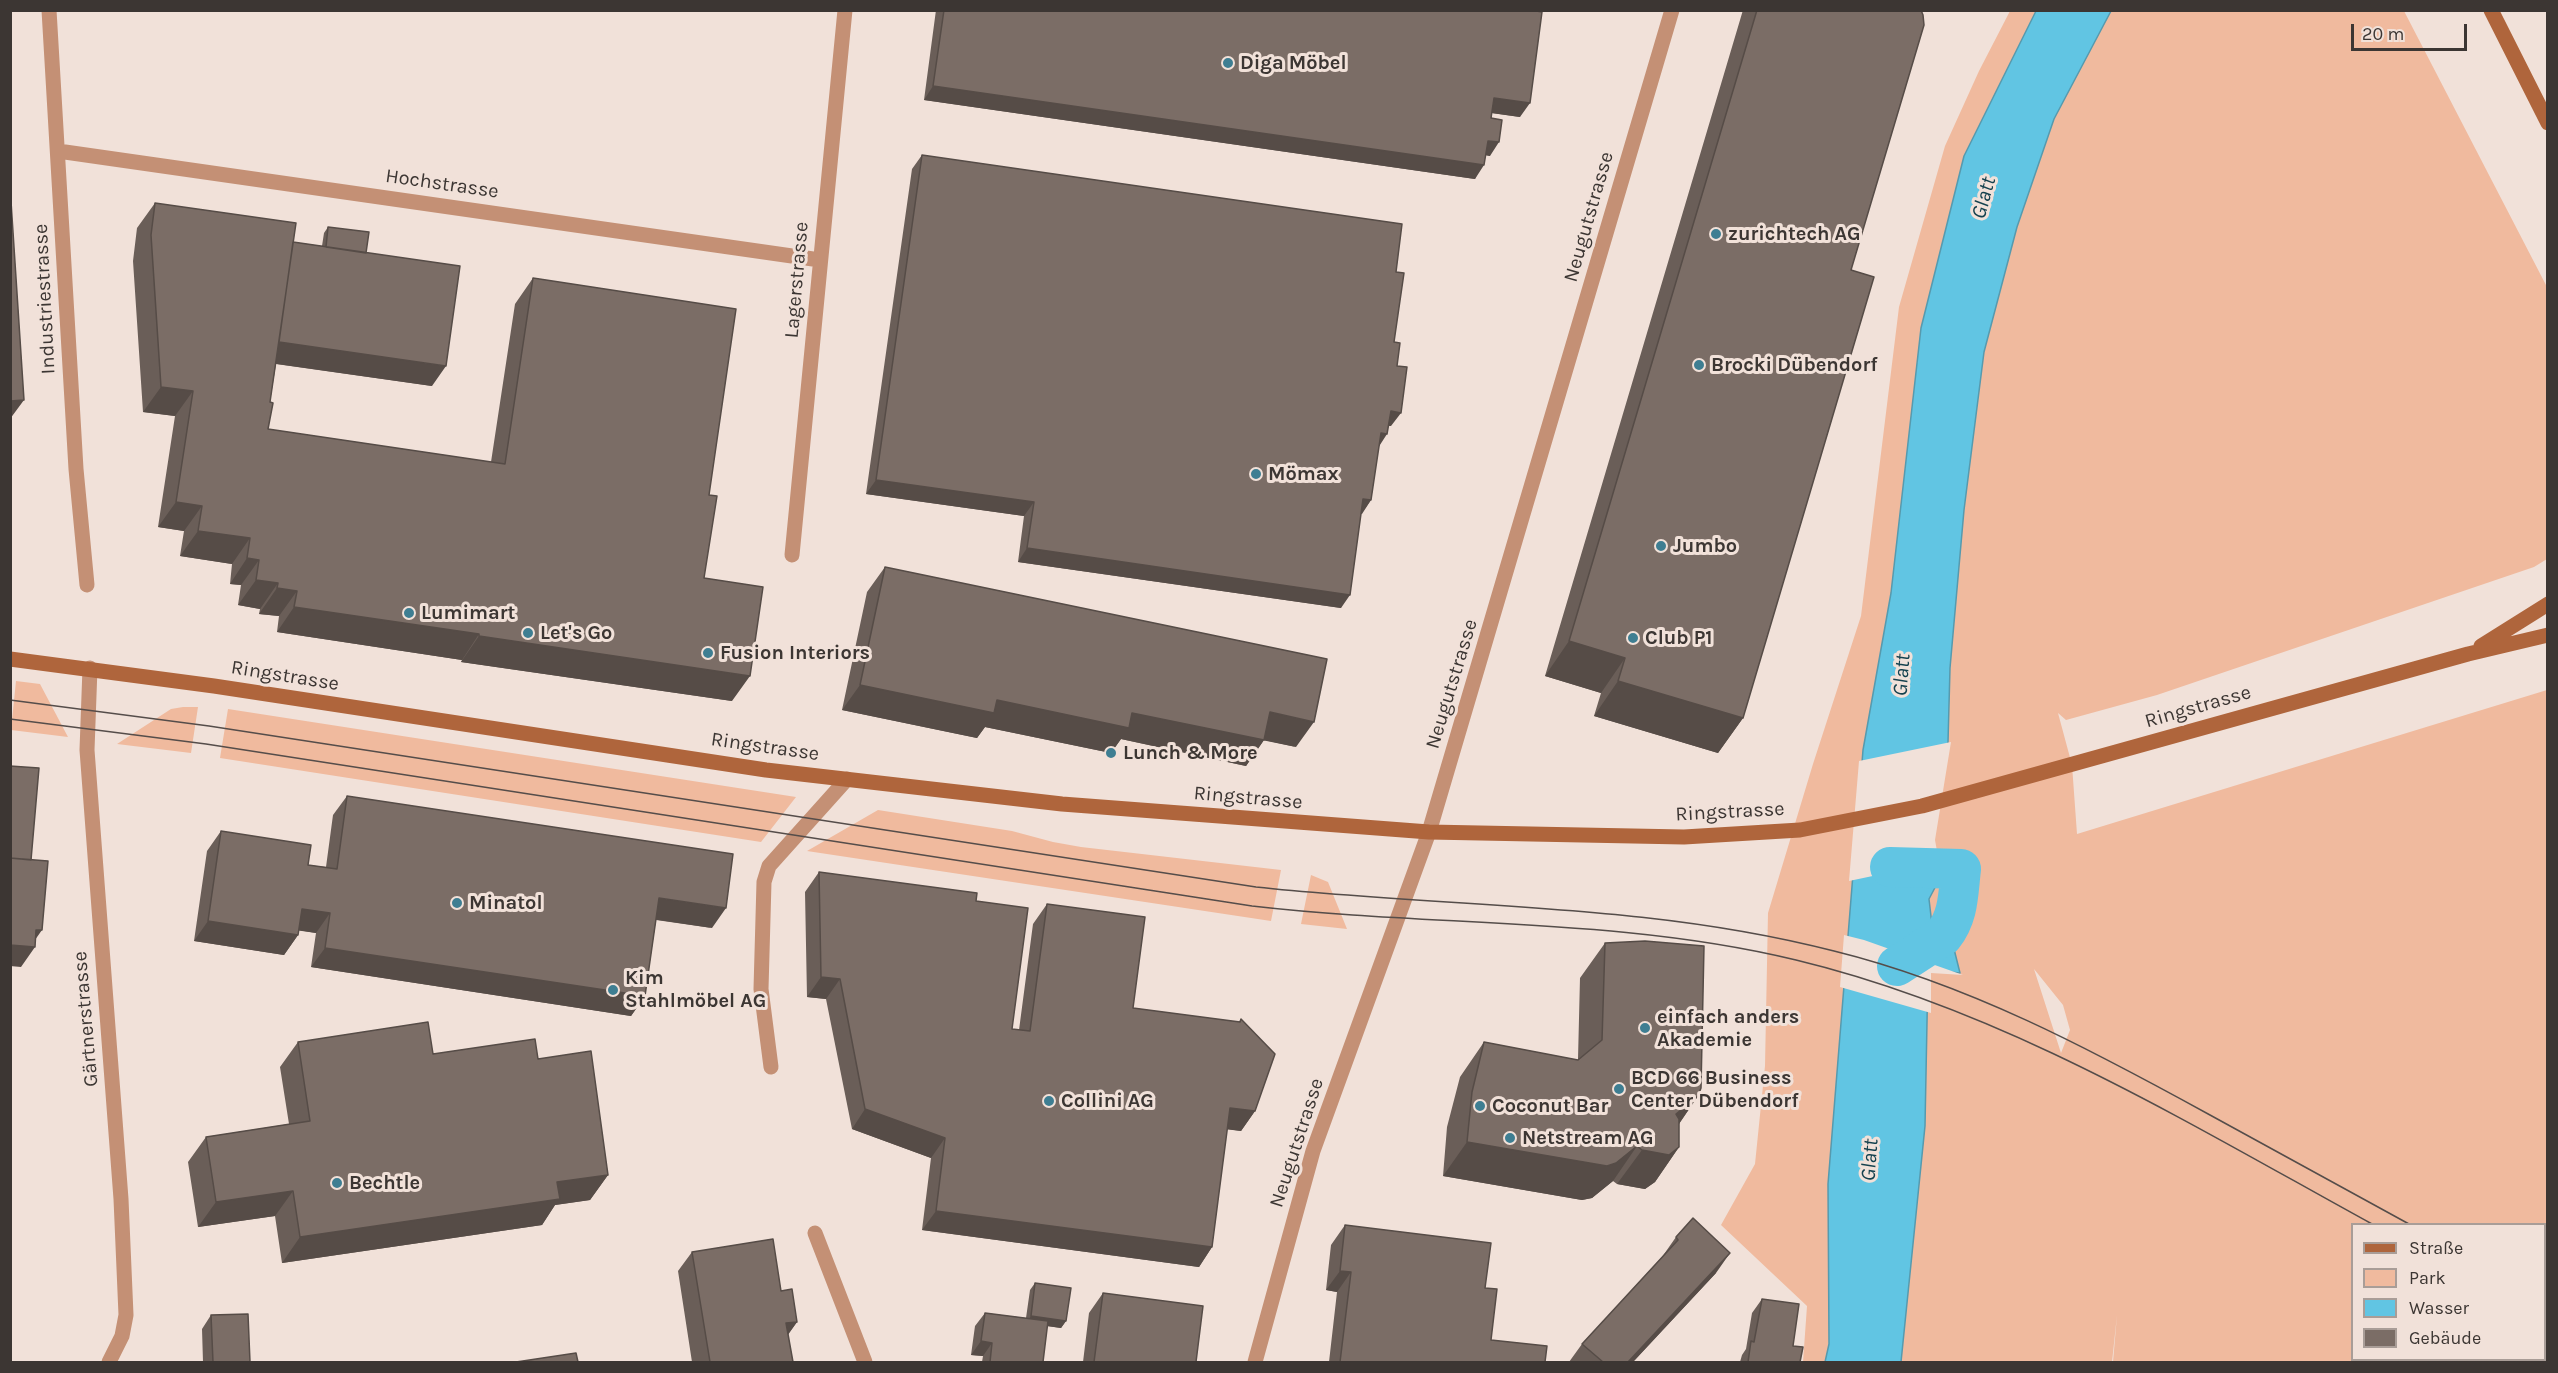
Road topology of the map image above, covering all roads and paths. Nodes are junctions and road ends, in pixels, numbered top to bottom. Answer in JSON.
{"nodes":[{"id":1,"x":49,"y":10,"type":"edge"},
{"id":2,"x":845,"y":10,"type":"edge"},
{"id":3,"x":1672,"y":10,"type":"edge"},
{"id":4,"x":2491,"y":10,"type":"edge"},
{"id":5,"x":2547,"y":123,"type":"edge"},
{"id":6,"x":58,"y":151,"type":"junction"},
{"id":7,"x":820,"y":260,"type":"junction"},
{"id":8,"x":792,"y":555,"type":"dead end"},
{"id":9,"x":87,"y":585,"type":"dead end"},
{"id":10,"x":2547,"y":604,"type":"edge"},
{"id":11,"x":2547,"y":634,"type":"edge"},
{"id":12,"x":2468,"y":654,"type":"junction"},
{"id":13,"x":10,"y":659,"type":"edge"},
{"id":14,"x":90,"y":668,"type":"junction"},
{"id":15,"x":848,"y":779,"type":"junction"},
{"id":16,"x":1429,"y":832,"type":"junction"},
{"id":17,"x":771,"y":1067,"type":"dead end"},
{"id":18,"x":815,"y":1233,"type":"dead end"},
{"id":19,"x":109,"y":1362,"type":"edge"},
{"id":20,"x":865,"y":1362,"type":"edge"},
{"id":21,"x":1255,"y":1362,"type":"edge"}],
"edges":[{"from":1,"to":6,"type":"street","name":"Industriestrasse"},
{"from":2,"to":7,"type":"street","name":"Lagerstrasse"},
{"from":3,"to":16,"type":"street","name":"Neugutstrasse"},
{"from":4,"to":5,"type":"main road"},
{"from":6,"to":7,"type":"street","name":"Hochstrasse"},
{"from":6,"to":9,"type":"street","name":"Industriestrasse"},
{"from":7,"to":8,"type":"street","name":"Lagerstrasse"},
{"from":10,"to":12,"type":"main road","name":"Ringstrasse"},
{"from":11,"to":12,"type":"main road","name":"Ringstrasse"},
{"from":12,"to":16,"type":"main road","name":"Ringstrasse"},
{"from":13,"to":14,"type":"main road","name":"Ringstrasse"},
{"from":14,"to":15,"type":"main road","name":"Ringstrasse"},
{"from":14,"to":19,"type":"street","name":"Gärtnerstrasse"},
{"from":15,"to":16,"type":"main road","name":"Ringstrasse"},
{"from":15,"to":17,"type":"street"},
{"from":16,"to":21,"type":"street","name":"Neugutstrasse"},
{"from":18,"to":20,"type":"street"}]}
